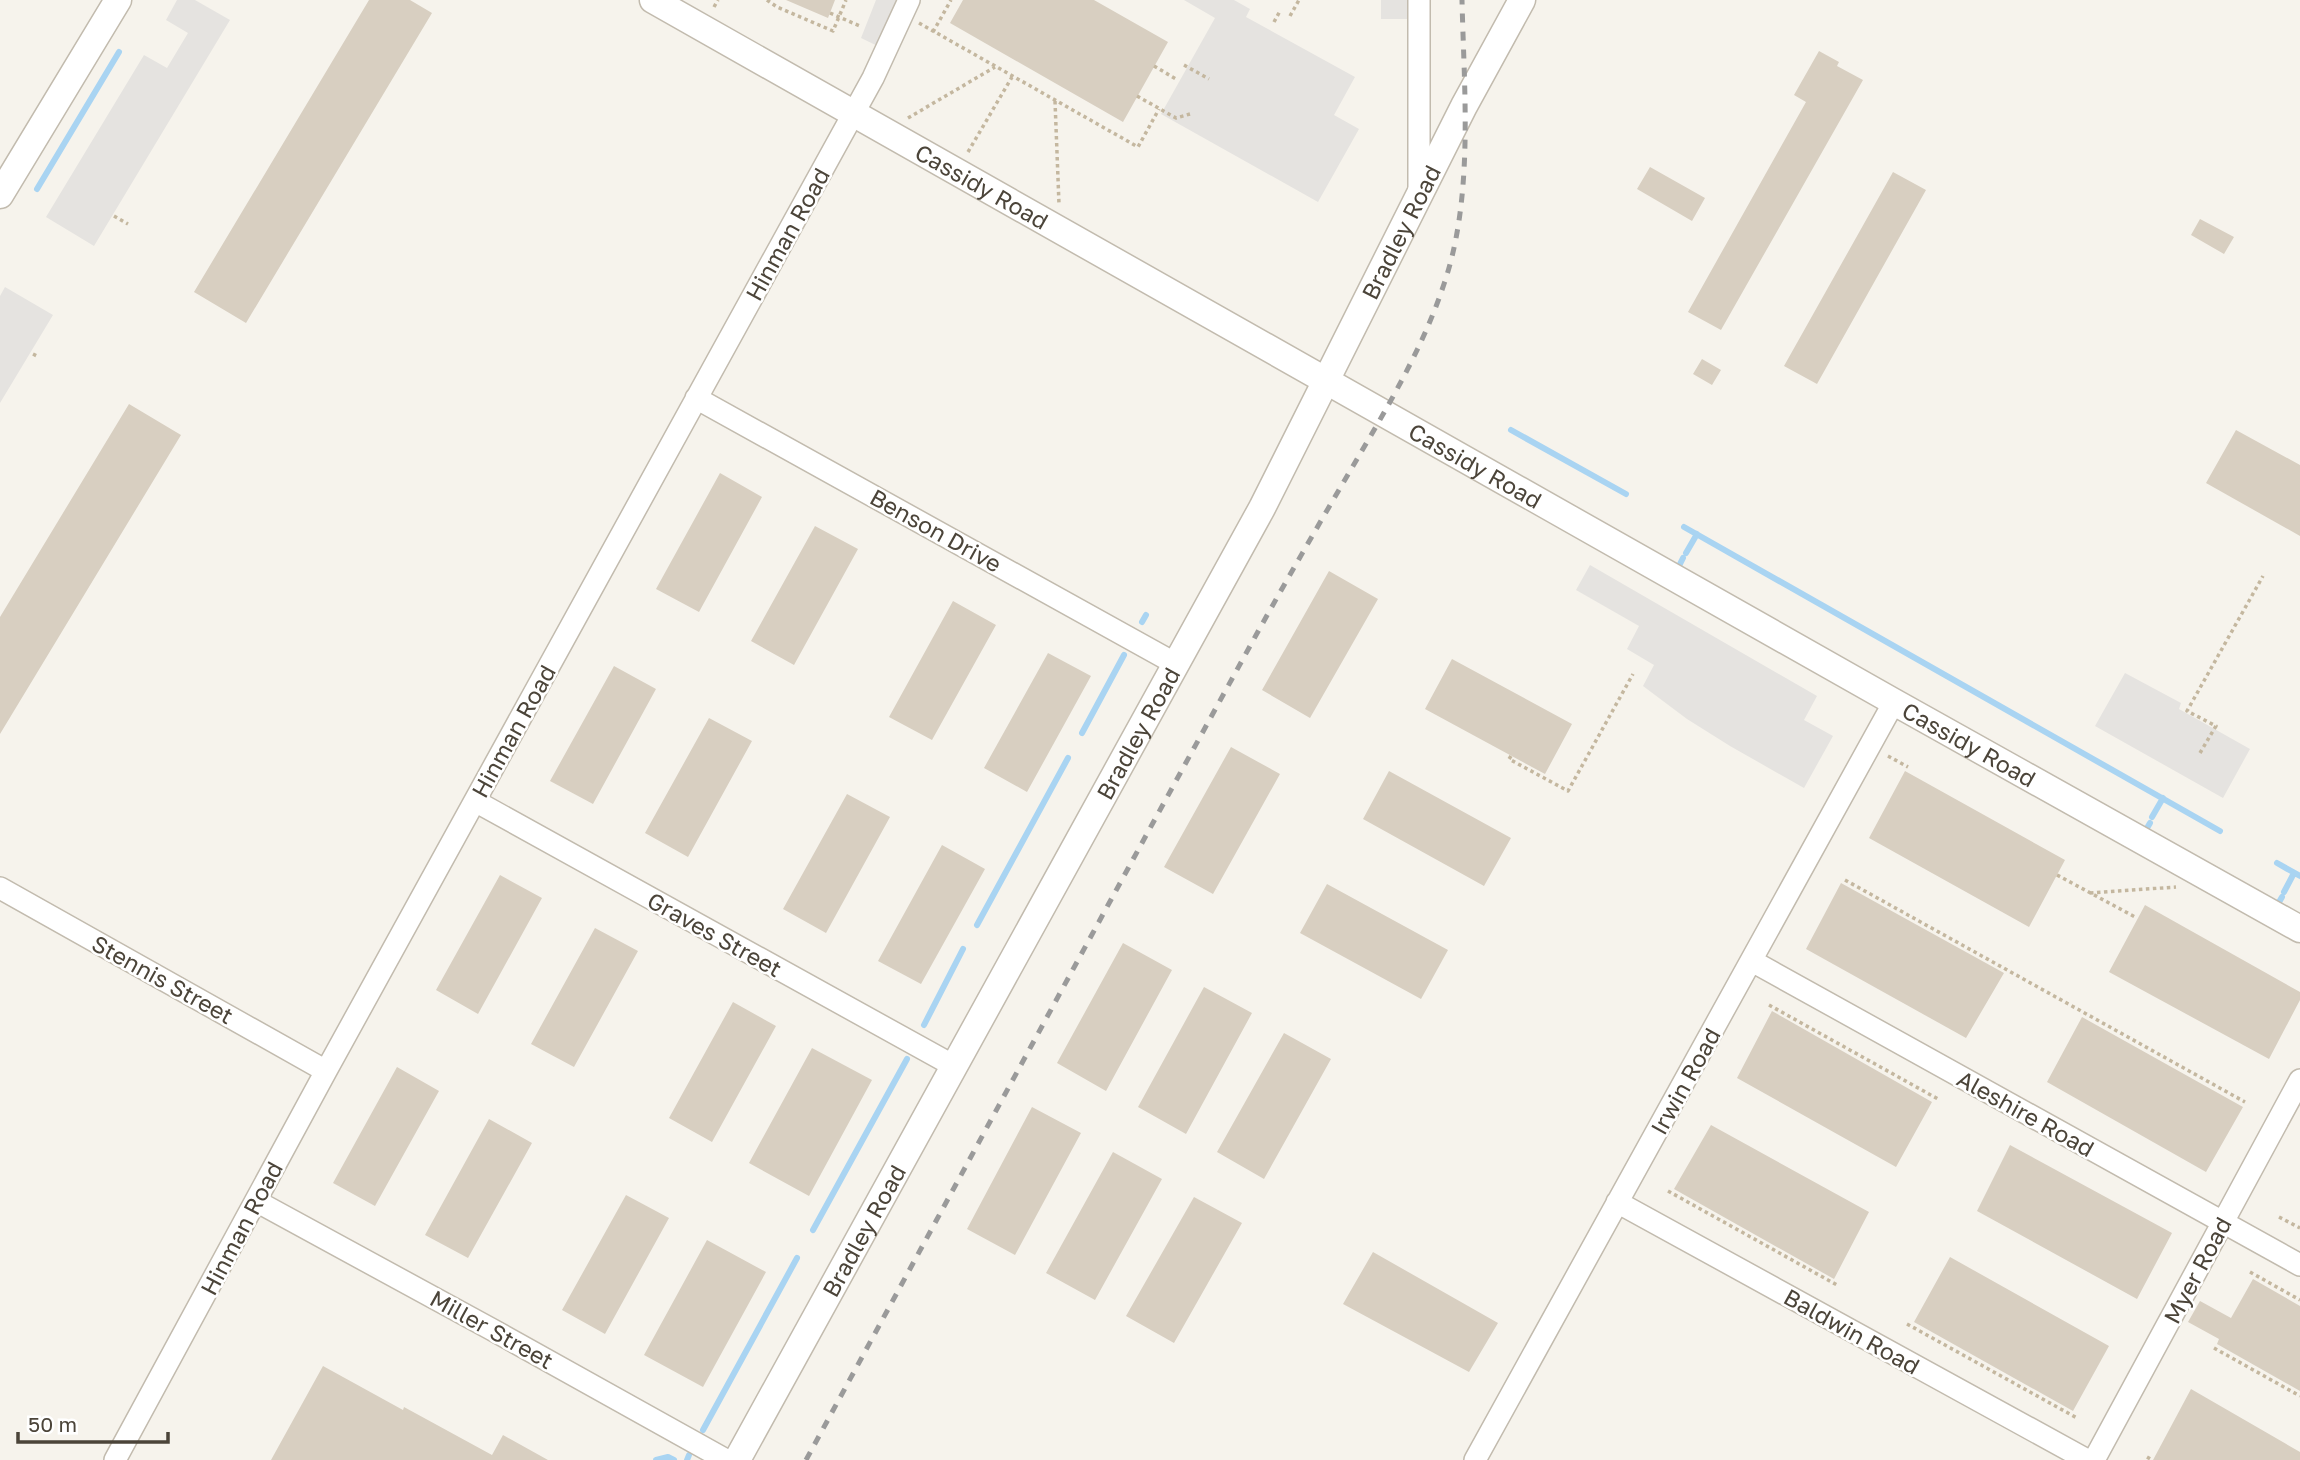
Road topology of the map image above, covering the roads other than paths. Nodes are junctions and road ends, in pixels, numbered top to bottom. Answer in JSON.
{"nodes":[{"id":1,"x":118,"y":0,"type":"edge"},
{"id":2,"x":653,"y":0,"type":"edge"},
{"id":3,"x":1419,"y":0,"type":"edge"},
{"id":4,"x":1522,"y":0,"type":"edge"},
{"id":5,"x":905,"y":7,"type":"edge"},
{"id":6,"x":853,"y":113,"type":"junction"},
{"id":7,"x":0,"y":195,"type":"edge"},
{"id":8,"x":1419,"y":197,"type":"junction"},
{"id":9,"x":1326,"y":381,"type":"junction"},
{"id":10,"x":696,"y":398,"type":"junction"},
{"id":11,"x":1176,"y":664,"type":"junction"},
{"id":12,"x":1894,"y":702,"type":"junction"},
{"id":13,"x":475,"y":801,"type":"junction"},
{"id":14,"x":0,"y":888,"type":"edge"},
{"id":15,"x":2300,"y":929,"type":"edge"},
{"id":16,"x":1752,"y":961,"type":"junction"},
{"id":17,"x":954,"y":1066,"type":"junction"},
{"id":18,"x":326,"y":1071,"type":"junction"},
{"id":19,"x":2300,"y":1080,"type":"edge"},
{"id":20,"x":256,"y":1201,"type":"junction"},
{"id":21,"x":1617,"y":1202,"type":"junction"},
{"id":22,"x":2223,"y":1223,"type":"junction"},
{"id":23,"x":2300,"y":1265,"type":"edge"},
{"id":24,"x":115,"y":1460,"type":"edge"},
{"id":25,"x":726,"y":1460,"type":"edge"},
{"id":26,"x":737,"y":1460,"type":"edge"},
{"id":27,"x":1475,"y":1460,"type":"edge"},
{"id":28,"x":2087,"y":1460,"type":"edge"},
{"id":29,"x":2094,"y":1460,"type":"edge"}],
"edges":[{"from":1,"to":7,"type":"street"},
{"from":2,"to":6,"type":"street","name":"Cassidy Road"},
{"from":3,"to":8,"type":"street"},
{"from":4,"to":8,"type":"street","name":"Bradley Road"},
{"from":5,"to":6,"type":"street","name":"Hinman Road"},
{"from":6,"to":9,"type":"street","name":"Cassidy Road"},
{"from":6,"to":10,"type":"street","name":"Hinman Road"},
{"from":8,"to":9,"type":"street","name":"Bradley Road"},
{"from":9,"to":11,"type":"street","name":"Bradley Road"},
{"from":9,"to":12,"type":"street","name":"Cassidy Road"},
{"from":10,"to":11,"type":"street","name":"Benson Drive"},
{"from":10,"to":13,"type":"street","name":"Hinman Road"},
{"from":11,"to":17,"type":"street","name":"Bradley Road"},
{"from":12,"to":15,"type":"street","name":"Cassidy Road"},
{"from":12,"to":16,"type":"street","name":"Irwin Road"},
{"from":13,"to":17,"type":"street","name":"Graves Street"},
{"from":13,"to":18,"type":"street","name":"Hinman Road"},
{"from":14,"to":18,"type":"street","name":"Stennis Street"},
{"from":16,"to":21,"type":"street","name":"Irwin Road"},
{"from":16,"to":22,"type":"street","name":"Aleshire Road"},
{"from":17,"to":26,"type":"street","name":"Bradley Road"},
{"from":18,"to":20,"type":"street","name":"Hinman Road"},
{"from":19,"to":22,"type":"street","name":"Myer Road"},
{"from":20,"to":24,"type":"street","name":"Hinman Road"},
{"from":20,"to":25,"type":"street","name":"Miller Street"},
{"from":21,"to":27,"type":"street","name":"Irwin Road"},
{"from":21,"to":28,"type":"street","name":"Baldwin Road"},
{"from":22,"to":23,"type":"street","name":"Aleshire Road"},
{"from":22,"to":29,"type":"street","name":"Myer Road"}]}
